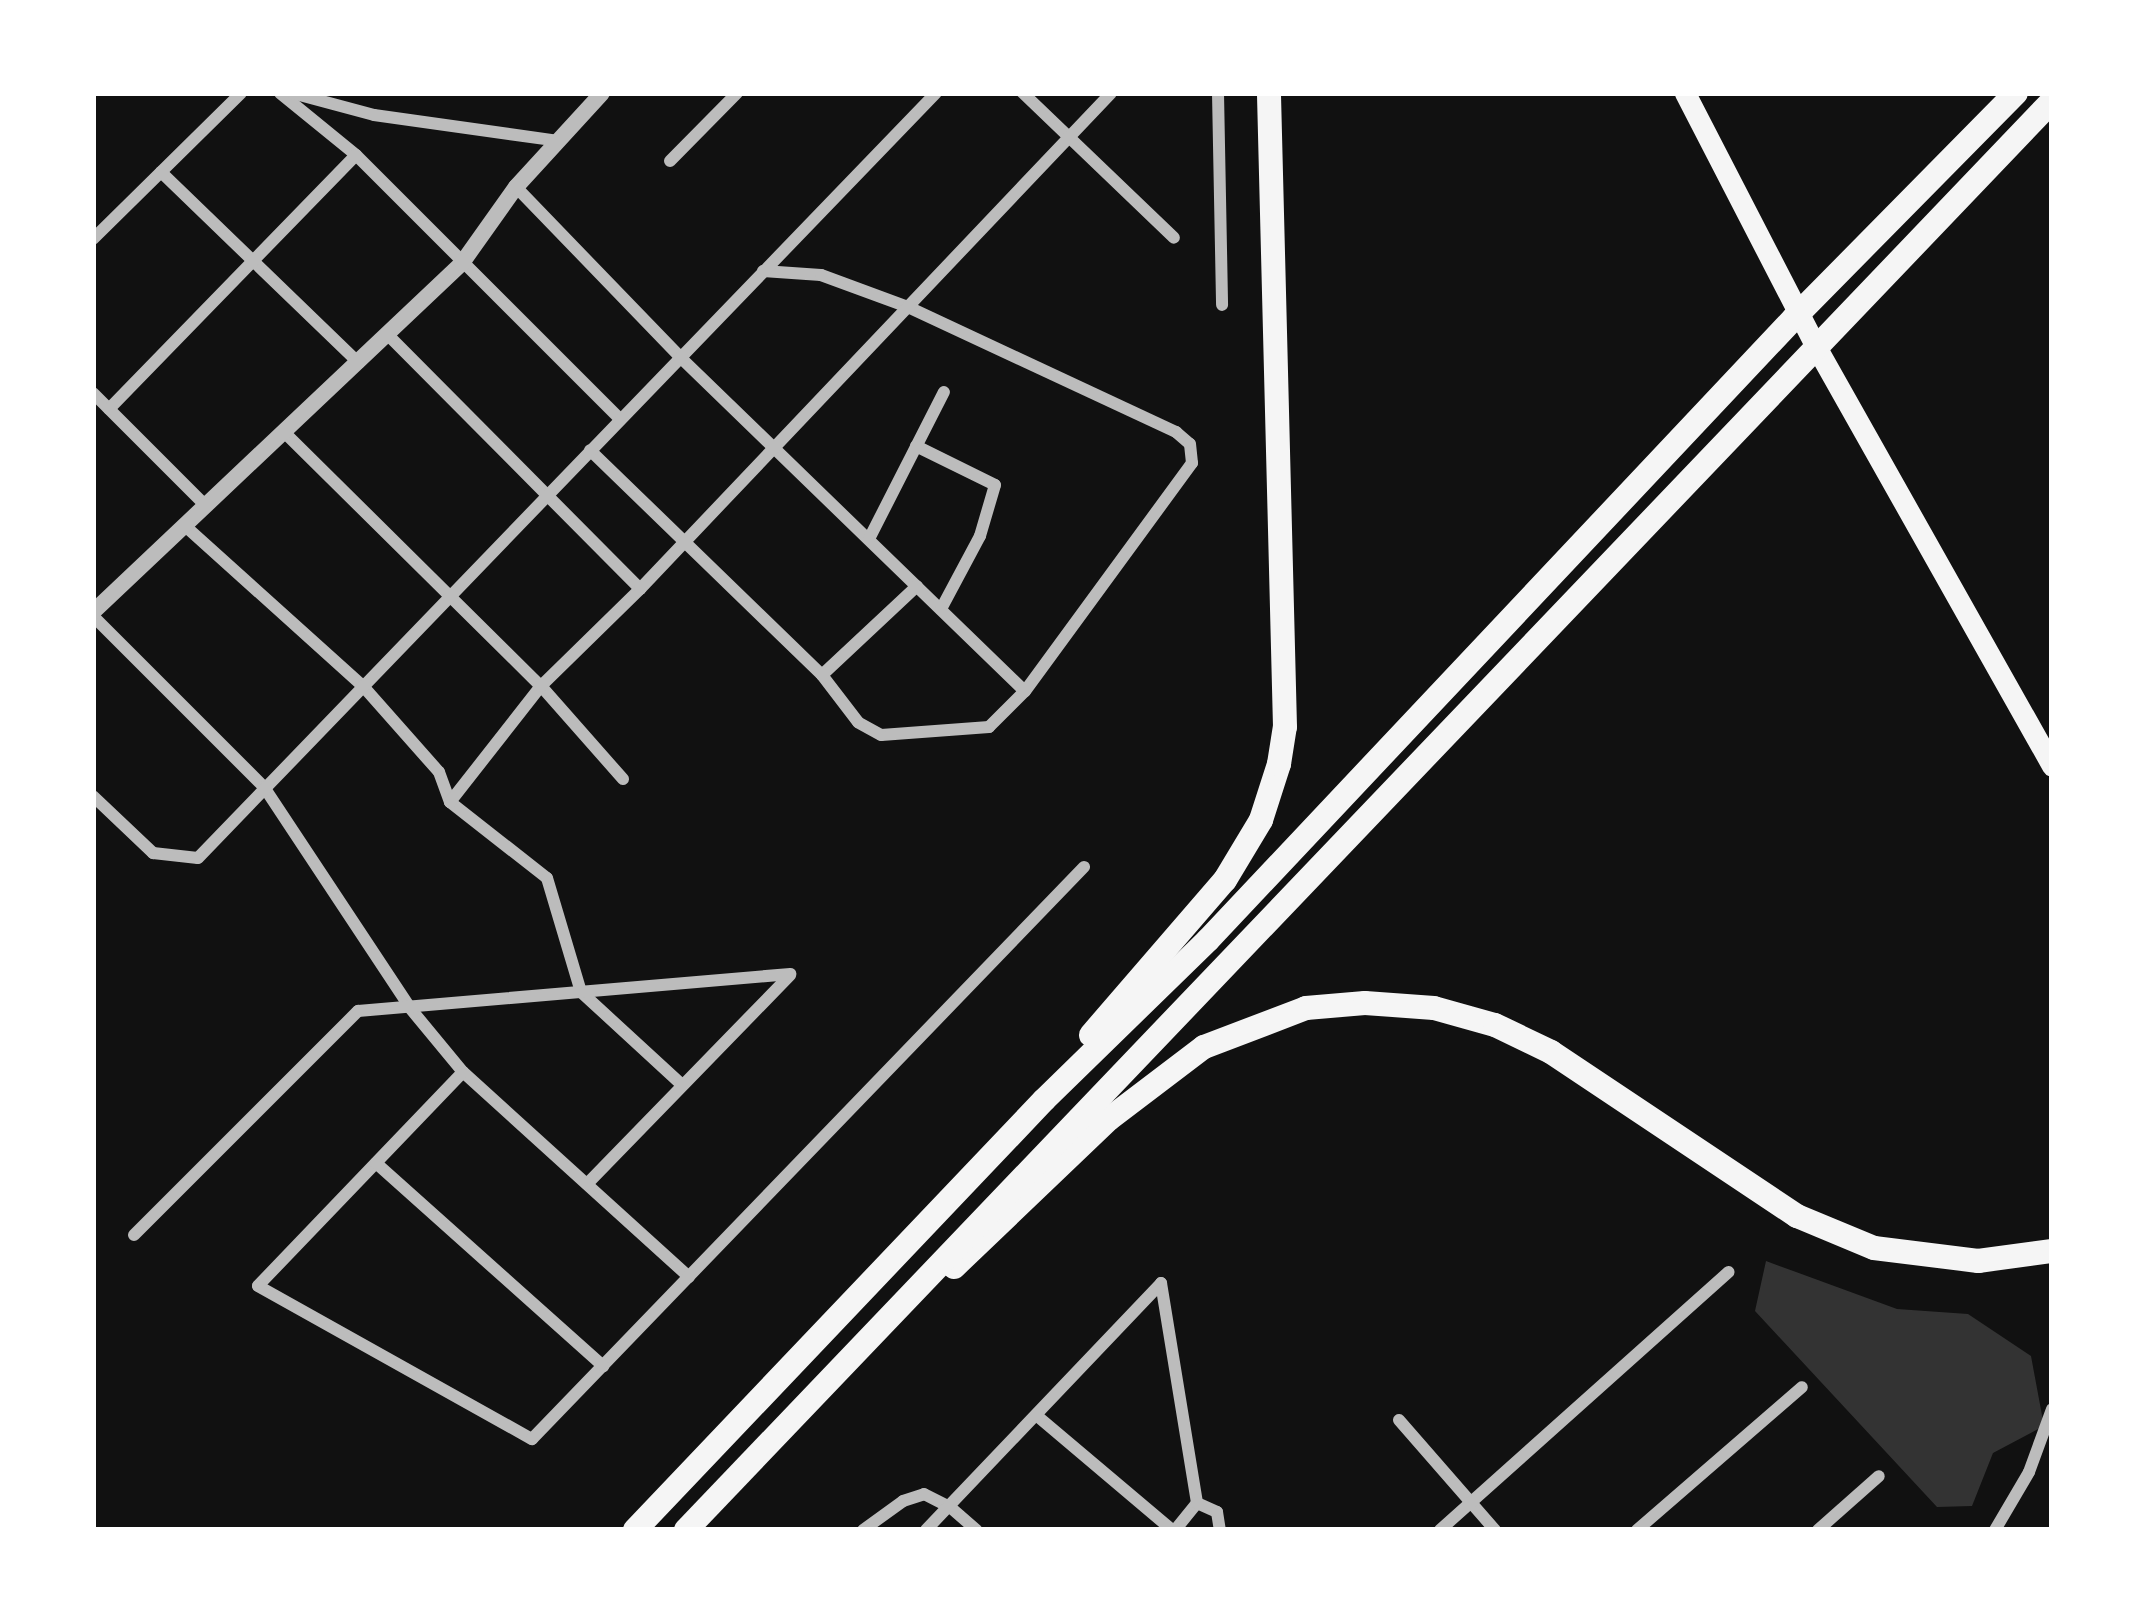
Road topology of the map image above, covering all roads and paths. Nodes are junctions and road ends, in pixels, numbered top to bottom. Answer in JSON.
{"nodes":[{"id":1,"x":241,"y":93,"type":"edge"},
{"id":2,"x":280,"y":93,"type":"edge"},
{"id":3,"x":292,"y":93,"type":"edge"},
{"id":4,"x":602,"y":93,"type":"edge"},
{"id":5,"x":737,"y":93,"type":"edge"},
{"id":6,"x":936,"y":93,"type":"edge"},
{"id":7,"x":1023,"y":93,"type":"edge"},
{"id":8,"x":1111,"y":93,"type":"edge"},
{"id":9,"x":1218,"y":93,"type":"edge"},
{"id":10,"x":1269,"y":93,"type":"edge"},
{"id":11,"x":1684,"y":93,"type":"edge"},
{"id":12,"x":2016,"y":93,"type":"edge"},
{"id":13,"x":2052,"y":101,"type":"edge"},
{"id":14,"x":1069,"y":137,"type":"junction"},
{"id":15,"x":558,"y":141,"type":"junction"},
{"id":16,"x":356,"y":155,"type":"junction"},
{"id":17,"x":670,"y":161,"type":"dead end"},
{"id":18,"x":161,"y":172,"type":"junction"},
{"id":19,"x":516,"y":187,"type":"junction"},
{"id":20,"x":93,"y":217,"type":"edge"},
{"id":21,"x":98,"y":233,"type":"edge"},
{"id":22,"x":1174,"y":238,"type":"dead end"},
{"id":23,"x":256,"y":263,"type":"junction"},
{"id":24,"x":462,"y":263,"type":"junction"},
{"id":25,"x":763,"y":271,"type":"junction"},
{"id":26,"x":1222,"y":305,"type":"dead end"},
{"id":27,"x":908,"y":307,"type":"junction"},
{"id":28,"x":388,"y":335,"type":"junction"},
{"id":29,"x":680,"y":357,"type":"junction"},
{"id":30,"x":359,"y":363,"type":"junction"},
{"id":31,"x":944,"y":392,"type":"dead end"},
{"id":32,"x":93,"y":393,"type":"edge"},
{"id":33,"x":109,"y":409,"type":"junction"},
{"id":34,"x":620,"y":419,"type":"junction"},
{"id":35,"x":284,"y":432,"type":"junction"},
{"id":36,"x":776,"y":446,"type":"junction"},
{"id":37,"x":916,"y":446,"type":"junction"},
{"id":38,"x":590,"y":450,"type":"junction"},
{"id":39,"x":545,"y":496,"type":"junction"},
{"id":40,"x":205,"y":505,"type":"junction"},
{"id":41,"x":184,"y":525,"type":"junction"},
{"id":42,"x":869,"y":538,"type":"junction"},
{"id":43,"x":684,"y":542,"type":"junction"},
{"id":44,"x":93,"y":584,"type":"edge"},
{"id":45,"x":917,"y":586,"type":"junction"},
{"id":46,"x":640,"y":589,"type":"junction"},
{"id":47,"x":448,"y":596,"type":"junction"},
{"id":48,"x":97,"y":609,"type":"edge"},
{"id":49,"x":940,"y":610,"type":"junction"},
{"id":50,"x":821,"y":675,"type":"junction"},
{"id":51,"x":362,"y":685,"type":"junction"},
{"id":52,"x":541,"y":686,"type":"junction"},
{"id":53,"x":1025,"y":691,"type":"junction"},
{"id":54,"x":2052,"y":766,"type":"edge"},
{"id":55,"x":623,"y":779,"type":"dead end"},
{"id":56,"x":264,"y":787,"type":"junction"},
{"id":57,"x":93,"y":796,"type":"edge"},
{"id":58,"x":450,"y":802,"type":"junction"},
{"id":59,"x":1084,"y":867,"type":"dead end"},
{"id":60,"x":580,"y":992,"type":"junction"},
{"id":61,"x":410,"y":1008,"type":"junction"},
{"id":62,"x":463,"y":1072,"type":"junction"},
{"id":63,"x":682,"y":1085,"type":"junction"},
{"id":64,"x":1044,"y":1100,"type":"junction"},
{"id":65,"x":376,"y":1162,"type":"junction"},
{"id":66,"x":587,"y":1184,"type":"junction"},
{"id":67,"x":134,"y":1235,"type":"dead end"},
{"id":68,"x":2052,"y":1251,"type":"edge"},
{"id":69,"x":1729,"y":1272,"type":"dead end"},
{"id":70,"x":689,"y":1277,"type":"junction"},
{"id":71,"x":912,"y":1294,"type":"junction"},
{"id":72,"x":603,"y":1366,"type":"junction"},
{"id":73,"x":1802,"y":1387,"type":"dead end"},
{"id":74,"x":2052,"y":1409,"type":"edge"},
{"id":75,"x":1036,"y":1415,"type":"junction"},
{"id":76,"x":1399,"y":1420,"type":"dead end"},
{"id":77,"x":1880,"y":1476,"type":"dead end"},
{"id":78,"x":1196,"y":1503,"type":"junction"},
{"id":79,"x":1471,"y":1503,"type":"junction"},
{"id":80,"x":950,"y":1507,"type":"junction"},
{"id":81,"x":635,"y":1530,"type":"edge"},
{"id":82,"x":686,"y":1530,"type":"edge"},
{"id":83,"x":863,"y":1530,"type":"edge"},
{"id":84,"x":926,"y":1530,"type":"edge"},
{"id":85,"x":976,"y":1530,"type":"edge"},
{"id":86,"x":1174,"y":1530,"type":"edge"},
{"id":87,"x":1220,"y":1530,"type":"edge"},
{"id":88,"x":1440,"y":1530,"type":"edge"},
{"id":89,"x":1496,"y":1530,"type":"edge"},
{"id":90,"x":1637,"y":1530,"type":"edge"},
{"id":91,"x":1818,"y":1530,"type":"edge"},
{"id":92,"x":1995,"y":1530,"type":"edge"}],
"edges":[{"from":1,"to":18,"type":"street"},
{"from":2,"to":16,"type":"street"},
{"from":3,"to":15,"type":"street"},
{"from":4,"to":15,"type":"street"},
{"from":5,"to":17,"type":"street"},
{"from":6,"to":25,"type":"street"},
{"from":7,"to":14,"type":"street"},
{"from":8,"to":14,"type":"street"},
{"from":9,"to":26,"type":"street"},
{"from":10,"to":64,"type":"highway"},
{"from":11,"to":54,"type":"main road"},
{"from":12,"to":64,"type":"highway"},
{"from":13,"to":71,"type":"highway"},
{"from":14,"to":22,"type":"street"},
{"from":14,"to":27,"type":"street"},
{"from":15,"to":19,"type":"street"},
{"from":16,"to":23,"type":"street"},
{"from":16,"to":24,"type":"street"},
{"from":18,"to":21,"type":"street"},
{"from":18,"to":23,"type":"street"},
{"from":19,"to":24,"type":"street"},
{"from":19,"to":29,"type":"street"},
{"from":20,"to":21,"type":"street"},
{"from":23,"to":30,"type":"street"},
{"from":23,"to":33,"type":"street"},
{"from":24,"to":28,"type":"street"},
{"from":24,"to":34,"type":"street"},
{"from":25,"to":27,"type":"street"},
{"from":25,"to":29,"type":"street"},
{"from":27,"to":36,"type":"street"},
{"from":27,"to":53,"type":"street"},
{"from":28,"to":30,"type":"street"},
{"from":28,"to":39,"type":"street"},
{"from":29,"to":34,"type":"street"},
{"from":29,"to":36,"type":"street"},
{"from":30,"to":35,"type":"street"},
{"from":31,"to":37,"type":"street"},
{"from":32,"to":33,"type":"street"},
{"from":33,"to":40,"type":"street"},
{"from":34,"to":38,"type":"street"},
{"from":35,"to":40,"type":"street"},
{"from":35,"to":47,"type":"street"},
{"from":36,"to":42,"type":"street"},
{"from":36,"to":43,"type":"street"},
{"from":37,"to":42,"type":"street"},
{"from":37,"to":49,"type":"street"},
{"from":38,"to":39,"type":"street"},
{"from":38,"to":43,"type":"street"},
{"from":39,"to":46,"type":"street"},
{"from":39,"to":47,"type":"street"},
{"from":40,"to":41,"type":"street"},
{"from":41,"to":48,"type":"street"},
{"from":41,"to":51,"type":"street"},
{"from":42,"to":45,"type":"street"},
{"from":43,"to":46,"type":"street"},
{"from":43,"to":50,"type":"street"},
{"from":44,"to":48,"type":"street"},
{"from":45,"to":49,"type":"street"},
{"from":45,"to":50,"type":"street"},
{"from":46,"to":52,"type":"street"},
{"from":47,"to":51,"type":"street"},
{"from":47,"to":52,"type":"street"},
{"from":48,"to":56,"type":"street"},
{"from":49,"to":53,"type":"street"},
{"from":50,"to":53,"type":"street"},
{"from":51,"to":56,"type":"street"},
{"from":51,"to":58,"type":"street"},
{"from":52,"to":55,"type":"street"},
{"from":52,"to":58,"type":"street"},
{"from":56,"to":57,"type":"street"},
{"from":56,"to":61,"type":"street"},
{"from":58,"to":60,"type":"street"},
{"from":59,"to":70,"type":"street"},
{"from":60,"to":61,"type":"street"},
{"from":60,"to":63,"type":"street"},
{"from":60,"to":63,"type":"street"},
{"from":61,"to":62,"type":"street"},
{"from":61,"to":67,"type":"street"},
{"from":62,"to":65,"type":"street"},
{"from":62,"to":66,"type":"street"},
{"from":63,"to":66,"type":"street"},
{"from":64,"to":81,"type":"highway"},
{"from":65,"to":72,"type":"street"},
{"from":65,"to":72,"type":"street"},
{"from":66,"to":70,"type":"street"},
{"from":68,"to":71,"type":"highway"},
{"from":69,"to":79,"type":"street"},
{"from":70,"to":72,"type":"street"},
{"from":71,"to":82,"type":"highway"},
{"from":73,"to":90,"type":"street"},
{"from":74,"to":92,"type":"street"},
{"from":75,"to":78,"type":"street"},
{"from":75,"to":80,"type":"street"},
{"from":75,"to":86,"type":"street"},
{"from":76,"to":79,"type":"street"},
{"from":77,"to":91,"type":"street"},
{"from":78,"to":86,"type":"street"},
{"from":78,"to":87,"type":"street"},
{"from":79,"to":88,"type":"street"},
{"from":79,"to":89,"type":"street"},
{"from":80,"to":83,"type":"street"},
{"from":80,"to":84,"type":"street"},
{"from":80,"to":85,"type":"street"}]}
